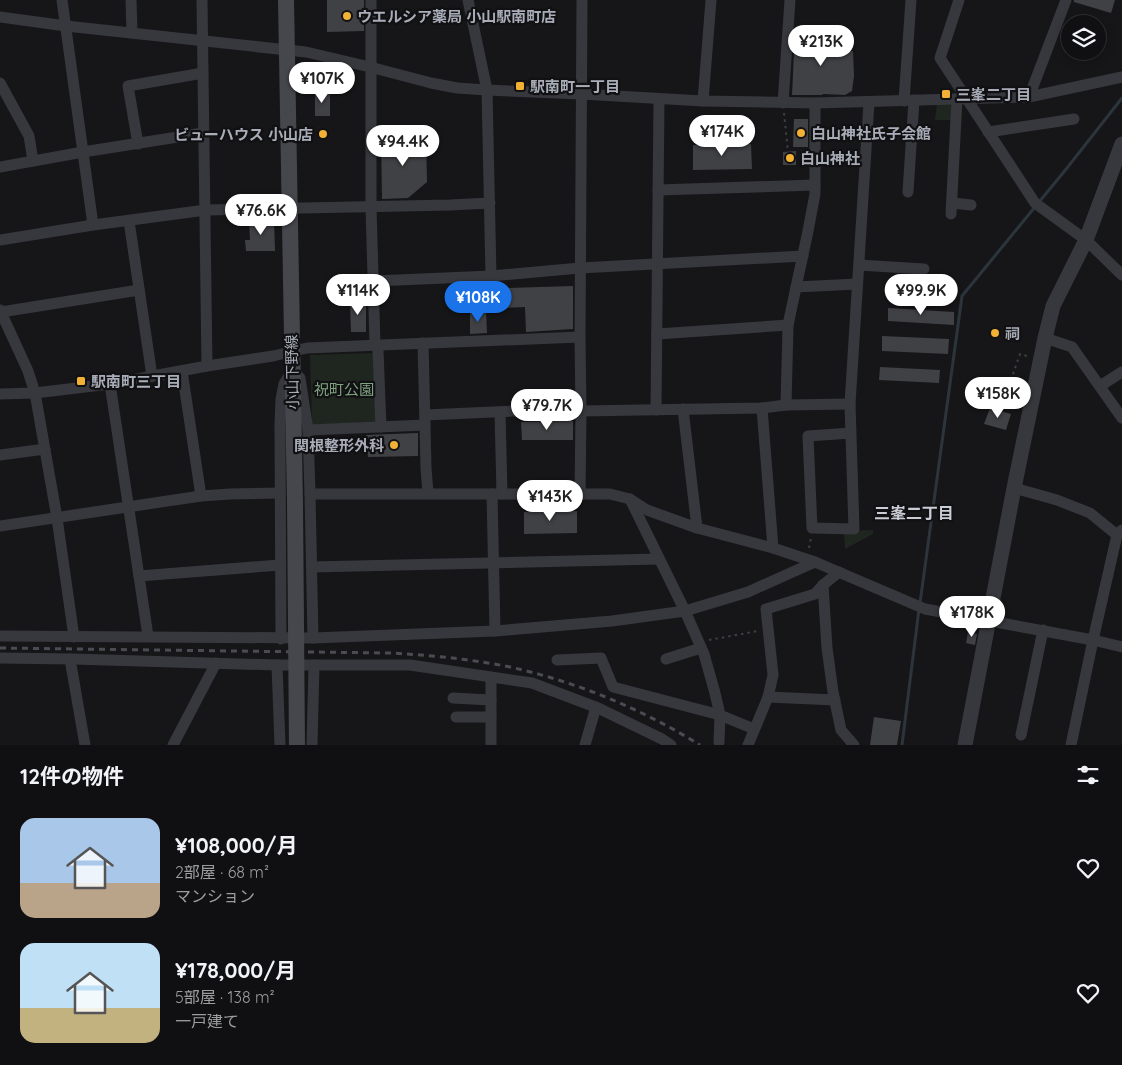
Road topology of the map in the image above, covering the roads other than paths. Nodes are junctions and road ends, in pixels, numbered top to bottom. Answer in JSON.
{"nodes":[{"id":1,"x":62,"y":0,"type":"edge"},
{"id":2,"x":130,"y":0,"type":"edge"},
{"id":3,"x":202,"y":0,"type":"edge"},
{"id":4,"x":286,"y":0,"type":"edge"},
{"id":5,"x":371,"y":0,"type":"edge"},
{"id":6,"x":468,"y":0,"type":"edge"},
{"id":7,"x":582,"y":0,"type":"edge"},
{"id":8,"x":711,"y":0,"type":"edge"},
{"id":9,"x":790,"y":0,"type":"edge"},
{"id":10,"x":911,"y":0,"type":"edge"},
{"id":11,"x":959,"y":0,"type":"edge"},
{"id":12,"x":1066,"y":0,"type":"edge"},
{"id":13,"x":0,"y":17,"type":"edge"},
{"id":14,"x":66,"y":26,"type":"junction"},
{"id":15,"x":132,"y":33,"type":"junction"},
{"id":16,"x":202,"y":41,"type":"junction"},
{"id":17,"x":287,"y":50,"type":"junction"},
{"id":18,"x":370,"y":67,"type":"junction"},
{"id":19,"x":203,"y":73,"type":"junction"},
{"id":20,"x":1122,"y":77,"type":"edge"},
{"id":21,"x":0,"y":83,"type":"edge"},
{"id":22,"x":487,"y":90,"type":"junction"},
{"id":23,"x":581,"y":94,"type":"junction"},
{"id":24,"x":1029,"y":97,"type":"junction"},
{"id":25,"x":659,"y":99,"type":"junction"},
{"id":26,"x":962,"y":99,"type":"junction"},
{"id":27,"x":909,"y":100,"type":"junction"},
{"id":28,"x":703,"y":101,"type":"junction"},
{"id":29,"x":869,"y":102,"type":"junction"},
{"id":30,"x":783,"y":104,"type":"junction"},
{"id":31,"x":816,"y":104,"type":"junction"},
{"id":32,"x":1074,"y":119,"type":"dead end"},
{"id":33,"x":988,"y":132,"type":"junction"},
{"id":34,"x":204,"y":133,"type":"junction"},
{"id":35,"x":138,"y":144,"type":"junction"},
{"id":36,"x":1122,"y":144,"type":"edge"},
{"id":37,"x":83,"y":152,"type":"junction"},
{"id":38,"x":33,"y":161,"type":"junction"},
{"id":39,"x":0,"y":167,"type":"edge"},
{"id":40,"x":815,"y":185,"type":"junction"},
{"id":41,"x":658,"y":190,"type":"junction"},
{"id":42,"x":908,"y":192,"type":"dead end"},
{"id":43,"x":490,"y":203,"type":"junction"},
{"id":44,"x":971,"y":206,"type":"dead end"},
{"id":45,"x":371,"y":207,"type":"junction"},
{"id":46,"x":290,"y":209,"type":"junction"},
{"id":47,"x":206,"y":210,"type":"junction"},
{"id":48,"x":129,"y":221,"type":"junction"},
{"id":49,"x":93,"y":225,"type":"junction"},
{"id":50,"x":0,"y":240,"type":"edge"},
{"id":51,"x":1086,"y":240,"type":"junction"},
{"id":52,"x":803,"y":256,"type":"junction"},
{"id":53,"x":658,"y":264,"type":"junction"},
{"id":54,"x":859,"y":265,"type":"junction"},
{"id":55,"x":580,"y":268,"type":"junction"},
{"id":56,"x":924,"y":269,"type":"dead end"},
{"id":57,"x":492,"y":276,"type":"junction"},
{"id":58,"x":1122,"y":276,"type":"edge"},
{"id":59,"x":374,"y":281,"type":"junction"},
{"id":60,"x":857,"y":284,"type":"junction"},
{"id":61,"x":796,"y":287,"type":"junction"},
{"id":62,"x":139,"y":290,"type":"junction"},
{"id":63,"x":1,"y":311,"type":"edge"},
{"id":64,"x":788,"y":325,"type":"junction"},
{"id":65,"x":657,"y":334,"type":"junction"},
{"id":66,"x":580,"y":337,"type":"junction"},
{"id":67,"x":1045,"y":338,"type":"junction"},
{"id":68,"x":423,"y":343,"type":"junction"},
{"id":69,"x":375,"y":345,"type":"junction"},
{"id":70,"x":292,"y":351,"type":"junction"},
{"id":71,"x":207,"y":366,"type":"junction"},
{"id":72,"x":182,"y":370,"type":"junction"},
{"id":73,"x":292,"y":371,"type":"junction"},
{"id":74,"x":1122,"y":372,"type":"edge"},
{"id":75,"x":152,"y":376,"type":"junction"},
{"id":76,"x":110,"y":384,"type":"junction"},
{"id":77,"x":1100,"y":386,"type":"junction"},
{"id":78,"x":35,"y":393,"type":"junction"},
{"id":79,"x":0,"y":394,"type":"edge"},
{"id":80,"x":850,"y":404,"type":"junction"},
{"id":81,"x":786,"y":405,"type":"junction"},
{"id":82,"x":762,"y":408,"type":"junction"},
{"id":83,"x":682,"y":409,"type":"junction"},
{"id":84,"x":656,"y":410,"type":"junction"},
{"id":85,"x":500,"y":412,"type":"junction"},
{"id":86,"x":581,"y":412,"type":"junction"},
{"id":87,"x":1122,"y":418,"type":"edge"},
{"id":88,"x":425,"y":420,"type":"junction"},
{"id":89,"x":381,"y":427,"type":"junction"},
{"id":90,"x":308,"y":430,"type":"junction"},
{"id":91,"x":851,"y":433,"type":"junction"},
{"id":92,"x":45,"y":449,"type":"junction"},
{"id":93,"x":0,"y":455,"type":"edge"},
{"id":94,"x":1014,"y":488,"type":"junction"},
{"id":95,"x":280,"y":493,"type":"junction"},
{"id":96,"x":428,"y":493,"type":"junction"},
{"id":97,"x":310,"y":494,"type":"junction"},
{"id":98,"x":497,"y":494,"type":"junction"},
{"id":99,"x":580,"y":494,"type":"junction"},
{"id":100,"x":200,"y":496,"type":"junction"},
{"id":101,"x":630,"y":499,"type":"junction"},
{"id":102,"x":129,"y":507,"type":"junction"},
{"id":103,"x":57,"y":518,"type":"junction"},
{"id":104,"x":0,"y":526,"type":"edge"},
{"id":105,"x":697,"y":528,"type":"junction"},
{"id":106,"x":1120,"y":532,"type":"edge"},
{"id":107,"x":773,"y":548,"type":"junction"},
{"id":108,"x":660,"y":559,"type":"junction"},
{"id":109,"x":811,"y":560,"type":"junction"},
{"id":110,"x":493,"y":562,"type":"junction"},
{"id":111,"x":280,"y":565,"type":"junction"},
{"id":112,"x":312,"y":567,"type":"junction"},
{"id":113,"x":839,"y":572,"type":"junction"},
{"id":114,"x":139,"y":576,"type":"junction"},
{"id":115,"x":823,"y":585,"type":"junction"},
{"id":116,"x":685,"y":611,"type":"junction"},
{"id":117,"x":989,"y":620,"type":"junction"},
{"id":118,"x":495,"y":630,"type":"junction"},
{"id":119,"x":1043,"y":630,"type":"junction"},
{"id":120,"x":0,"y":636,"type":"edge"},
{"id":121,"x":148,"y":636,"type":"junction"},
{"id":122,"x":74,"y":637,"type":"junction"},
{"id":123,"x":281,"y":638,"type":"junction"},
{"id":124,"x":313,"y":638,"type":"junction"},
{"id":125,"x":1093,"y":640,"type":"junction"},
{"id":126,"x":700,"y":645,"type":"junction"},
{"id":127,"x":1122,"y":647,"type":"edge"},
{"id":128,"x":0,"y":658,"type":"edge"},
{"id":129,"x":70,"y":659,"type":"junction"},
{"id":130,"x":666,"y":659,"type":"dead end"},
{"id":131,"x":557,"y":660,"type":"dead end"},
{"id":132,"x":216,"y":663,"type":"junction"},
{"id":133,"x":277,"y":665,"type":"junction"},
{"id":134,"x":314,"y":665,"type":"junction"},
{"id":135,"x":491,"y":677,"type":"junction"},
{"id":136,"x":768,"y":697,"type":"junction"},
{"id":137,"x":454,"y":698,"type":"dead end"},
{"id":138,"x":491,"y":700,"type":"junction"},
{"id":139,"x":835,"y":700,"type":"junction"},
{"id":140,"x":596,"y":707,"type":"junction"},
{"id":141,"x":720,"y":715,"type":"junction"},
{"id":142,"x":456,"y":717,"type":"dead end"},
{"id":143,"x":491,"y":717,"type":"junction"},
{"id":144,"x":754,"y":730,"type":"junction"},
{"id":145,"x":1021,"y":735,"type":"dead end"},
{"id":146,"x":719,"y":742,"type":"dead end"},
{"id":147,"x":85,"y":745,"type":"edge"},
{"id":148,"x":173,"y":745,"type":"edge"},
{"id":149,"x":280,"y":745,"type":"edge"},
{"id":150,"x":297,"y":745,"type":"edge"},
{"id":151,"x":312,"y":745,"type":"edge"},
{"id":152,"x":491,"y":745,"type":"edge"},
{"id":153,"x":585,"y":745,"type":"edge"},
{"id":154,"x":671,"y":745,"type":"edge"},
{"id":155,"x":748,"y":745,"type":"edge"},
{"id":156,"x":854,"y":745,"type":"edge"},
{"id":157,"x":965,"y":745,"type":"edge"},
{"id":158,"x":1071,"y":745,"type":"edge"}],
"edges":[{"from":1,"to":14,"type":"street"},
{"from":2,"to":15,"type":"street"},
{"from":3,"to":16,"type":"street"},
{"from":4,"to":17,"type":"main road","name":"小山下野線"},
{"from":5,"to":18,"type":"street"},
{"from":6,"to":22,"type":"street"},
{"from":7,"to":23,"type":"street"},
{"from":8,"to":28,"type":"street"},
{"from":9,"to":30,"type":"street"},
{"from":10,"to":27,"type":"street"},
{"from":11,"to":26,"type":"street"},
{"from":12,"to":24,"type":"street"},
{"from":13,"to":14,"type":"street"},
{"from":14,"to":15,"type":"street"},
{"from":14,"to":37,"type":"street"},
{"from":15,"to":16,"type":"street"},
{"from":16,"to":17,"type":"street"},
{"from":16,"to":19,"type":"street"},
{"from":17,"to":18,"type":"street"},
{"from":17,"to":46,"type":"main road","name":"小山下野線"},
{"from":18,"to":22,"type":"street"},
{"from":18,"to":45,"type":"street"},
{"from":19,"to":34,"type":"street"},
{"from":19,"to":35,"type":"street"},
{"from":20,"to":24,"type":"street"},
{"from":21,"to":38,"type":"street"},
{"from":22,"to":23,"type":"street"},
{"from":22,"to":43,"type":"street"},
{"from":23,"to":25,"type":"street"},
{"from":23,"to":55,"type":"street"},
{"from":24,"to":26,"type":"street"},
{"from":25,"to":28,"type":"street"},
{"from":25,"to":41,"type":"street"},
{"from":26,"to":27,"type":"street"},
{"from":26,"to":33,"type":"street"},
{"from":26,"to":44,"type":"street"},
{"from":27,"to":29,"type":"street"},
{"from":27,"to":42,"type":"street"},
{"from":28,"to":30,"type":"street"},
{"from":29,"to":31,"type":"street"},
{"from":29,"to":54,"type":"street"},
{"from":30,"to":31,"type":"street"},
{"from":31,"to":40,"type":"street"},
{"from":32,"to":33,"type":"street"},
{"from":33,"to":51,"type":"street"},
{"from":34,"to":35,"type":"street"},
{"from":34,"to":47,"type":"street"},
{"from":35,"to":37,"type":"street"},
{"from":36,"to":51,"type":"street"},
{"from":37,"to":38,"type":"street"},
{"from":37,"to":49,"type":"street"},
{"from":38,"to":39,"type":"street"},
{"from":40,"to":41,"type":"street"},
{"from":40,"to":52,"type":"street"},
{"from":41,"to":53,"type":"street"},
{"from":43,"to":45,"type":"street"},
{"from":43,"to":57,"type":"street"},
{"from":45,"to":46,"type":"street"},
{"from":45,"to":59,"type":"street"},
{"from":46,"to":47,"type":"street"},
{"from":46,"to":70,"type":"main road","name":"小山下野線"},
{"from":47,"to":48,"type":"street"},
{"from":47,"to":71,"type":"street"},
{"from":48,"to":49,"type":"street"},
{"from":48,"to":62,"type":"street"},
{"from":49,"to":50,"type":"street"},
{"from":51,"to":58,"type":"street"},
{"from":51,"to":67,"type":"street"},
{"from":52,"to":53,"type":"street"},
{"from":52,"to":61,"type":"street"},
{"from":53,"to":55,"type":"street"},
{"from":53,"to":65,"type":"street"},
{"from":54,"to":56,"type":"street"},
{"from":54,"to":60,"type":"street"},
{"from":55,"to":57,"type":"street"},
{"from":55,"to":66,"type":"street"},
{"from":57,"to":59,"type":"street"},
{"from":59,"to":69,"type":"street"},
{"from":60,"to":61,"type":"street"},
{"from":60,"to":80,"type":"street"},
{"from":61,"to":64,"type":"street"},
{"from":62,"to":63,"type":"street"},
{"from":62,"to":75,"type":"street"},
{"from":63,"to":78,"type":"street"},
{"from":64,"to":65,"type":"street"},
{"from":64,"to":81,"type":"street"},
{"from":65,"to":84,"type":"street"},
{"from":66,"to":68,"type":"street"},
{"from":66,"to":86,"type":"street"},
{"from":67,"to":77,"type":"street"},
{"from":67,"to":94,"type":"street"},
{"from":68,"to":69,"type":"street"},
{"from":68,"to":88,"type":"street"},
{"from":69,"to":70,"type":"street"},
{"from":69,"to":89,"type":"street"},
{"from":70,"to":71,"type":"street"},
{"from":70,"to":73,"type":"main road","name":"小山下野線"},
{"from":71,"to":72,"type":"street"},
{"from":72,"to":75,"type":"street"},
{"from":72,"to":100,"type":"street"},
{"from":73,"to":90,"type":"street"},
{"from":73,"to":95,"type":"street"},
{"from":73,"to":150,"type":"main road","name":"小山下野線","bridge":true},
{"from":74,"to":77,"type":"street"},
{"from":75,"to":76,"type":"street"},
{"from":76,"to":78,"type":"street"},
{"from":76,"to":102,"type":"street"},
{"from":77,"to":87,"type":"street"},
{"from":78,"to":79,"type":"street"},
{"from":78,"to":92,"type":"street"},
{"from":80,"to":81,"type":"street"},
{"from":80,"to":91,"type":"street"},
{"from":81,"to":82,"type":"street"},
{"from":82,"to":83,"type":"street"},
{"from":82,"to":107,"type":"street"},
{"from":83,"to":84,"type":"street"},
{"from":83,"to":105,"type":"street"},
{"from":84,"to":86,"type":"street"},
{"from":85,"to":86,"type":"street"},
{"from":85,"to":88,"type":"street"},
{"from":85,"to":98,"type":"street"},
{"from":86,"to":99,"type":"street"},
{"from":88,"to":89,"type":"street"},
{"from":88,"to":96,"type":"street"},
{"from":89,"to":90,"type":"street"},
{"from":90,"to":97,"type":"street"},
{"from":91,"to":91,"type":"street"},
{"from":92,"to":93,"type":"street"},
{"from":92,"to":103,"type":"street"},
{"from":94,"to":106,"type":"street"},
{"from":94,"to":117,"type":"street"},
{"from":95,"to":100,"type":"street"},
{"from":95,"to":111,"type":"street"},
{"from":96,"to":97,"type":"street"},
{"from":96,"to":98,"type":"street"},
{"from":97,"to":112,"type":"street"},
{"from":98,"to":99,"type":"street"},
{"from":98,"to":110,"type":"street"},
{"from":99,"to":101,"type":"street"},
{"from":100,"to":102,"type":"street"},
{"from":101,"to":105,"type":"street"},
{"from":101,"to":108,"type":"street"},
{"from":102,"to":103,"type":"street"},
{"from":102,"to":114,"type":"street"},
{"from":103,"to":104,"type":"street"},
{"from":103,"to":122,"type":"street"},
{"from":105,"to":107,"type":"street"},
{"from":106,"to":125,"type":"street"},
{"from":107,"to":109,"type":"street"},
{"from":108,"to":110,"type":"street"},
{"from":108,"to":116,"type":"street"},
{"from":109,"to":113,"type":"street"},
{"from":109,"to":116,"type":"street"},
{"from":110,"to":112,"type":"street"},
{"from":110,"to":118,"type":"street"},
{"from":111,"to":114,"type":"street"},
{"from":111,"to":123,"type":"street"},
{"from":112,"to":124,"type":"street"},
{"from":113,"to":115,"type":"street"},
{"from":113,"to":117,"type":"street"},
{"from":114,"to":121,"type":"street"},
{"from":115,"to":136,"type":"street"},
{"from":115,"to":139,"type":"street"},
{"from":116,"to":118,"type":"street"},
{"from":116,"to":126,"type":"street"},
{"from":117,"to":119,"type":"street"},
{"from":117,"to":157,"type":"street"},
{"from":118,"to":124,"type":"street"},
{"from":119,"to":125,"type":"street"},
{"from":119,"to":145,"type":"street"},
{"from":120,"to":122,"type":"street"},
{"from":121,"to":122,"type":"street"},
{"from":121,"to":123,"type":"street"},
{"from":123,"to":124,"type":"street"},
{"from":125,"to":127,"type":"street"},
{"from":125,"to":158,"type":"street"},
{"from":126,"to":130,"type":"street"},
{"from":126,"to":141,"type":"street"},
{"from":128,"to":129,"type":"street"},
{"from":129,"to":132,"type":"street"},
{"from":129,"to":147,"type":"street"},
{"from":131,"to":141,"type":"street"},
{"from":132,"to":133,"type":"street"},
{"from":132,"to":148,"type":"street"},
{"from":133,"to":134,"type":"street"},
{"from":133,"to":149,"type":"street"},
{"from":134,"to":135,"type":"street"},
{"from":134,"to":151,"type":"street"},
{"from":135,"to":138,"type":"street"},
{"from":135,"to":140,"type":"street"},
{"from":136,"to":139,"type":"street"},
{"from":136,"to":144,"type":"street"},
{"from":137,"to":138,"type":"street"},
{"from":138,"to":143,"type":"street"},
{"from":139,"to":156,"type":"street"},
{"from":140,"to":153,"type":"street"},
{"from":140,"to":154,"type":"street"},
{"from":141,"to":144,"type":"street"},
{"from":141,"to":146,"type":"street"},
{"from":142,"to":143,"type":"street"},
{"from":143,"to":152,"type":"street"},
{"from":144,"to":155,"type":"street"}]}
